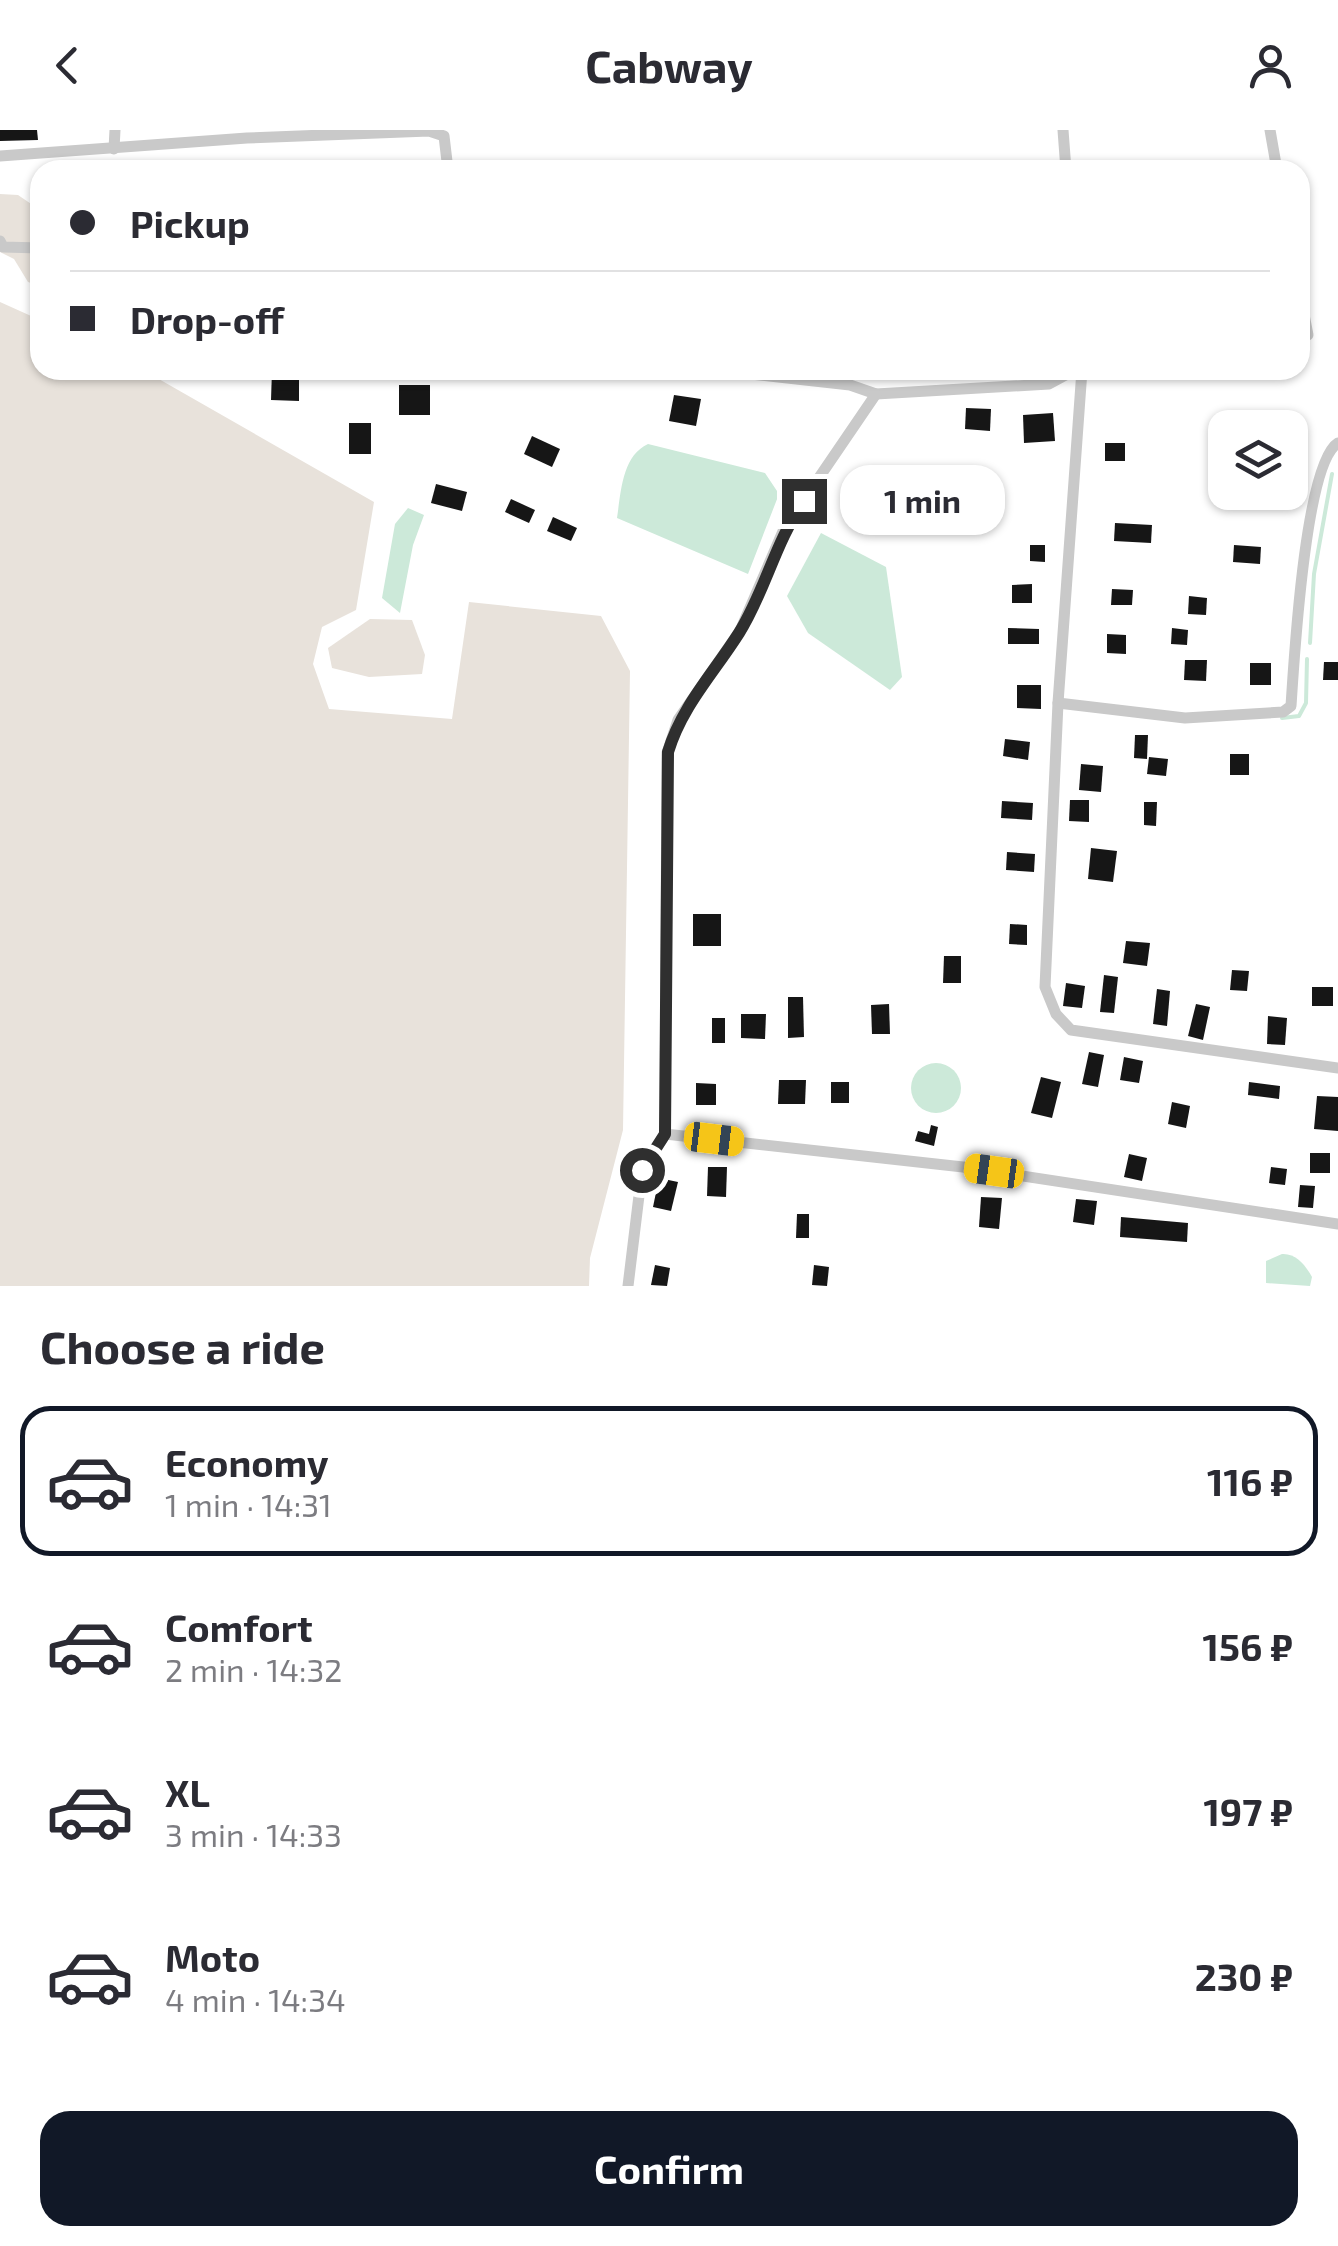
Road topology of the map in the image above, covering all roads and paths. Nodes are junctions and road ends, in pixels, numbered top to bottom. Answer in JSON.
{"nodes":[{"id":1,"x":115,"y":130,"type":"edge"},
{"id":2,"x":1063,"y":130,"type":"edge"},
{"id":3,"x":1270,"y":130,"type":"edge"},
{"id":4,"x":381,"y":131,"type":"edge"},
{"id":5,"x":248,"y":134,"type":"edge"},
{"id":6,"x":114,"y":149,"type":"junction"},
{"id":7,"x":0,"y":156,"type":"edge"},
{"id":8,"x":447,"y":160,"type":"edge"},
{"id":9,"x":1065,"y":160,"type":"edge"},
{"id":10,"x":1275,"y":160,"type":"edge"},
{"id":11,"x":0,"y":241,"type":"edge"},
{"id":12,"x":30,"y":248,"type":"edge"},
{"id":13,"x":805,"y":380,"type":"edge"},
{"id":14,"x":1057,"y":380,"type":"edge"},
{"id":15,"x":1077,"y":380,"type":"edge"},
{"id":16,"x":876,"y":394,"type":"junction"},
{"id":17,"x":1338,"y":443,"type":"edge"},
{"id":18,"x":1058,"y":702,"type":"junction"},
{"id":19,"x":1338,"y":1068,"type":"edge"},
{"id":20,"x":665,"y":1134,"type":"junction"},
{"id":21,"x":1338,"y":1224,"type":"edge"},
{"id":22,"x":628,"y":1286,"type":"edge"}],
"edges":[{"from":1,"to":6,"type":"street"},
{"from":2,"to":9,"type":"street"},
{"from":3,"to":10,"type":"street"},
{"from":4,"to":5,"type":"street"},
{"from":4,"to":8,"type":"street"},
{"from":5,"to":6,"type":"street"},
{"from":6,"to":7,"type":"street"},
{"from":11,"to":12,"type":"street"},
{"from":13,"to":16,"type":"street"},
{"from":14,"to":16,"type":"street"},
{"from":15,"to":18,"type":"street"},
{"from":16,"to":20,"type":"street"},
{"from":17,"to":18,"type":"street"},
{"from":18,"to":19,"type":"street"},
{"from":20,"to":21,"type":"street"},
{"from":20,"to":22,"type":"street"}]}
